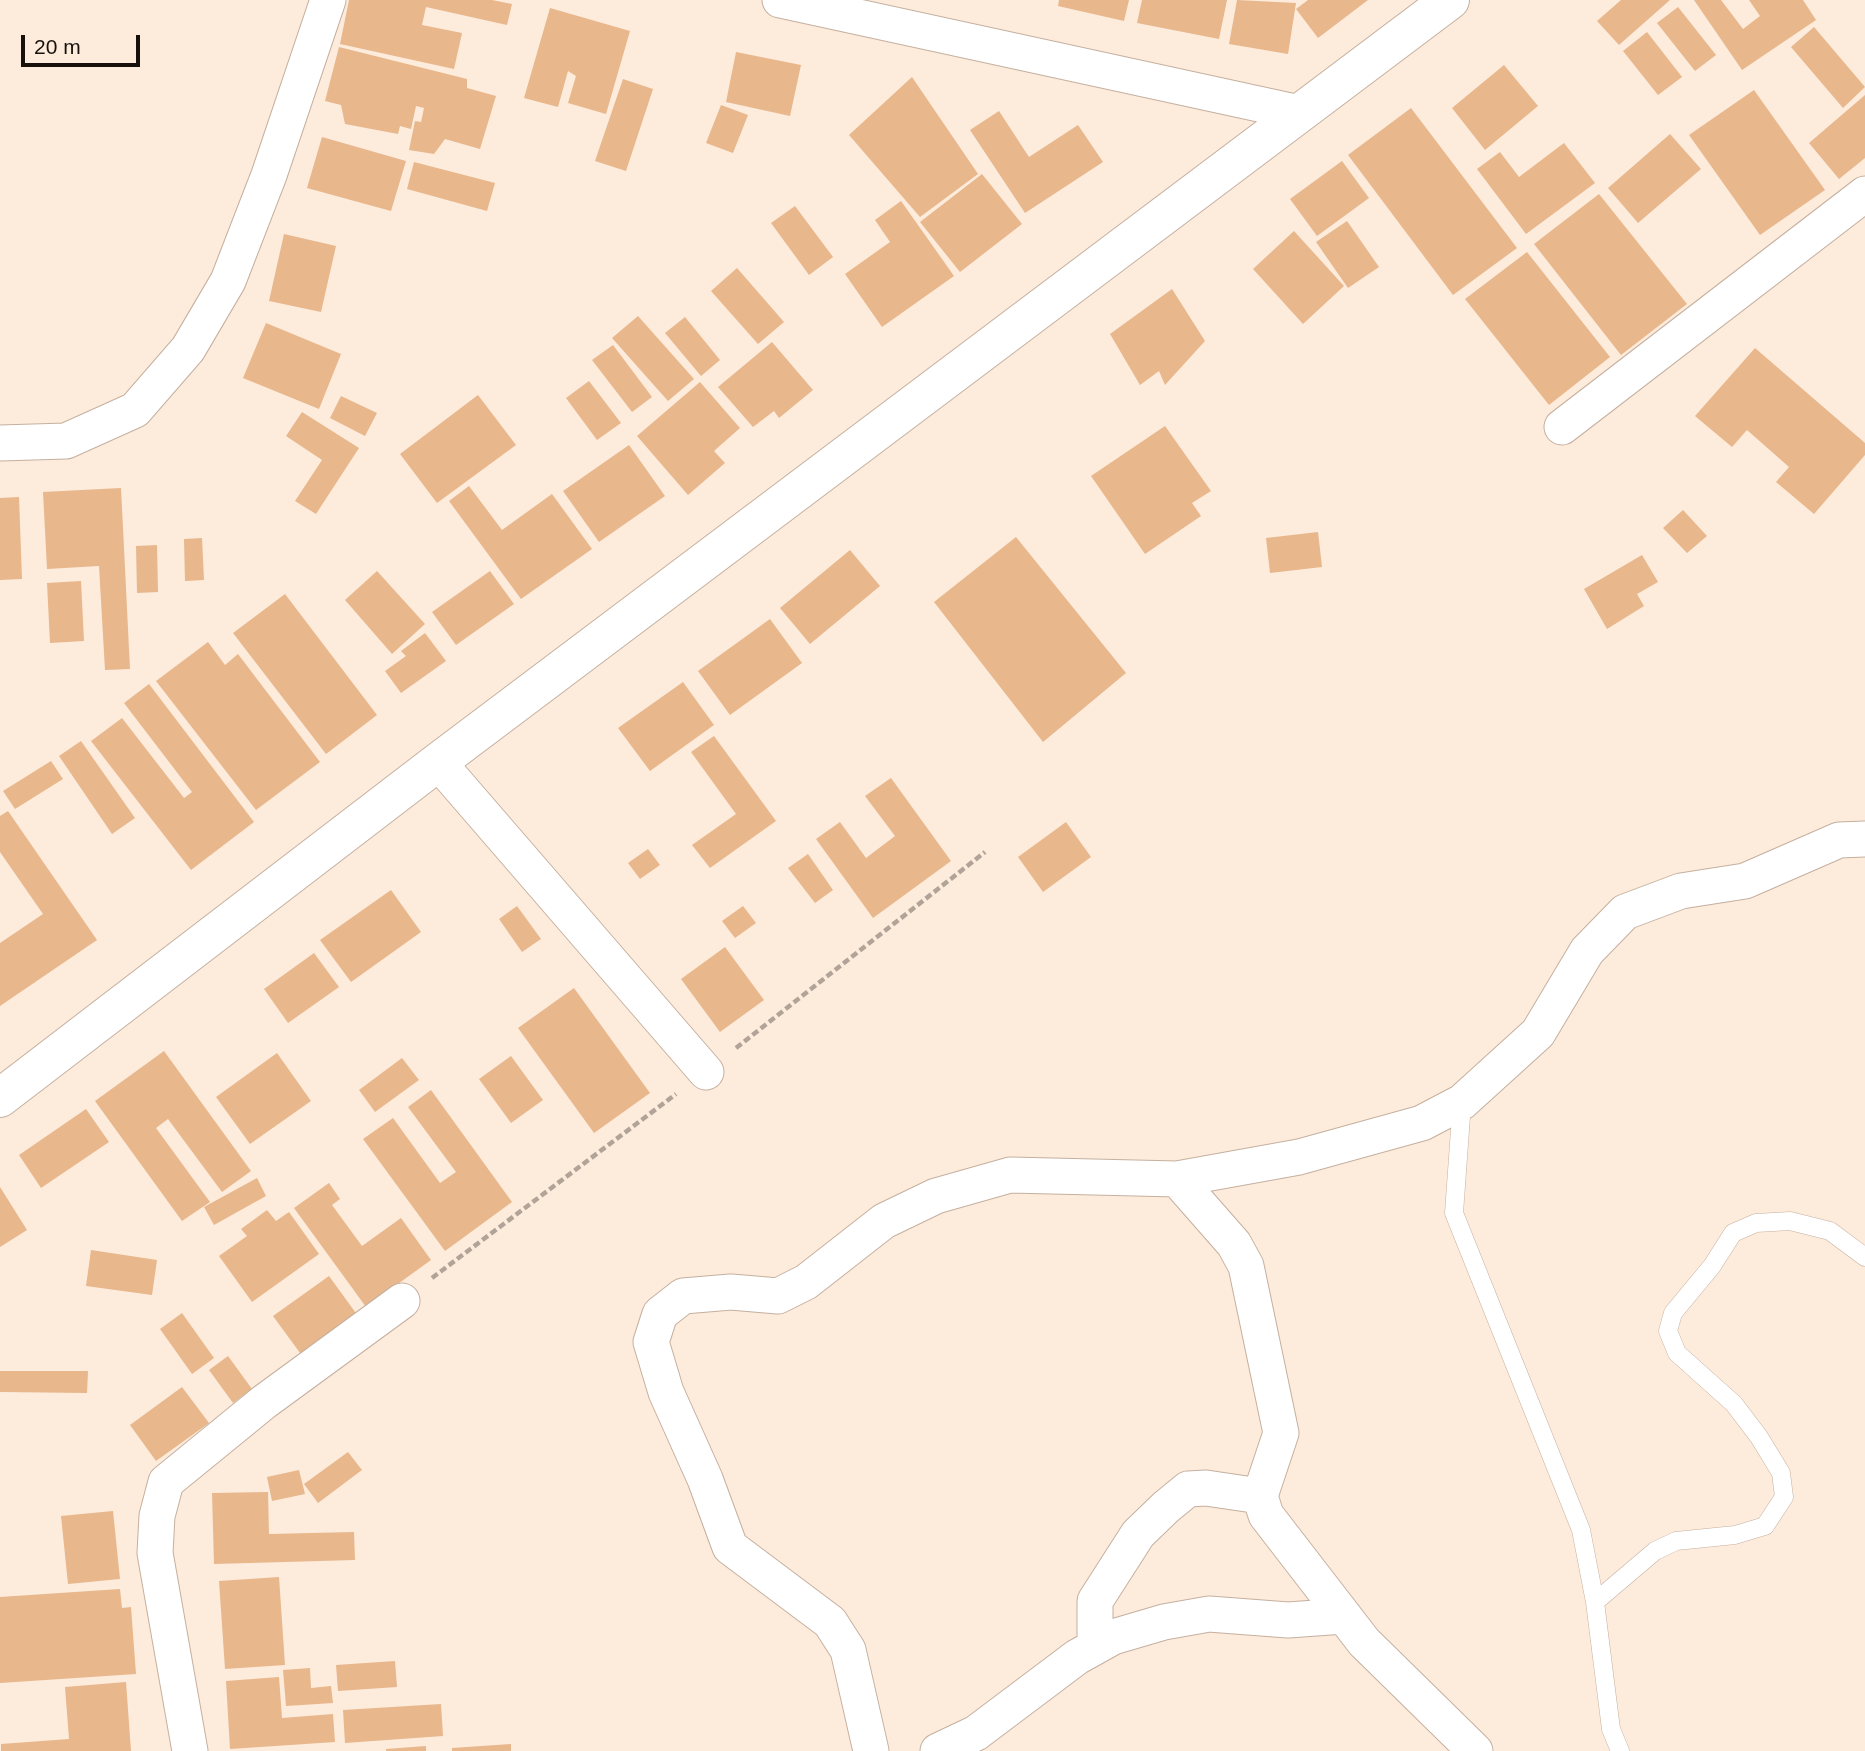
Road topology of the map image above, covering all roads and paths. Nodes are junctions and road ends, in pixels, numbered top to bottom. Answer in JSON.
{"nodes":[{"id":1,"x":328,"y":0,"type":"edge"},
{"id":2,"x":780,"y":0,"type":"edge"},
{"id":3,"x":1450,"y":0,"type":"edge"},
{"id":4,"x":1300,"y":113,"type":"junction"},
{"id":5,"x":1865,"y":194,"type":"edge"},
{"id":6,"x":1562,"y":427,"type":"dead end"},
{"id":7,"x":0,"y":443,"type":"edge"},
{"id":8,"x":438,"y":762,"type":"junction"},
{"id":9,"x":1865,"y":839,"type":"edge"},
{"id":10,"x":706,"y":1072,"type":"dead end"},
{"id":11,"x":0,"y":1098,"type":"edge"},
{"id":12,"x":1462,"y":1102,"type":"junction"},
{"id":13,"x":1177,"y":1179,"type":"junction"},
{"id":14,"x":1865,"y":1257,"type":"edge"},
{"id":15,"x":402,"y":1301,"type":"dead end"},
{"id":16,"x":1260,"y":1496,"type":"junction"},
{"id":17,"x":1595,"y":1602,"type":"junction"},
{"id":18,"x":1344,"y":1616,"type":"junction"},
{"id":19,"x":1095,"y":1647,"type":"junction"},
{"id":20,"x":190,"y":1751,"type":"edge"},
{"id":21,"x":871,"y":1751,"type":"edge"},
{"id":22,"x":939,"y":1751,"type":"edge"},
{"id":23,"x":1475,"y":1751,"type":"edge"},
{"id":24,"x":1620,"y":1751,"type":"edge"}],
"edges":[{"from":1,"to":7,"type":"street"},
{"from":2,"to":4,"type":"street"},
{"from":3,"to":4,"type":"street"},
{"from":4,"to":8,"type":"street"},
{"from":5,"to":6,"type":"street"},
{"from":8,"to":10,"type":"street"},
{"from":8,"to":11,"type":"street"},
{"from":9,"to":12,"type":"street"},
{"from":12,"to":13,"type":"street"},
{"from":12,"to":17,"type":"lane"},
{"from":13,"to":16,"type":"street"},
{"from":13,"to":21,"type":"street"},
{"from":14,"to":17,"type":"lane"},
{"from":15,"to":20,"type":"street"},
{"from":16,"to":18,"type":"street"},
{"from":16,"to":19,"type":"street"},
{"from":17,"to":24,"type":"lane"},
{"from":18,"to":19,"type":"street"},
{"from":18,"to":23,"type":"street"},
{"from":19,"to":22,"type":"street"}]}
